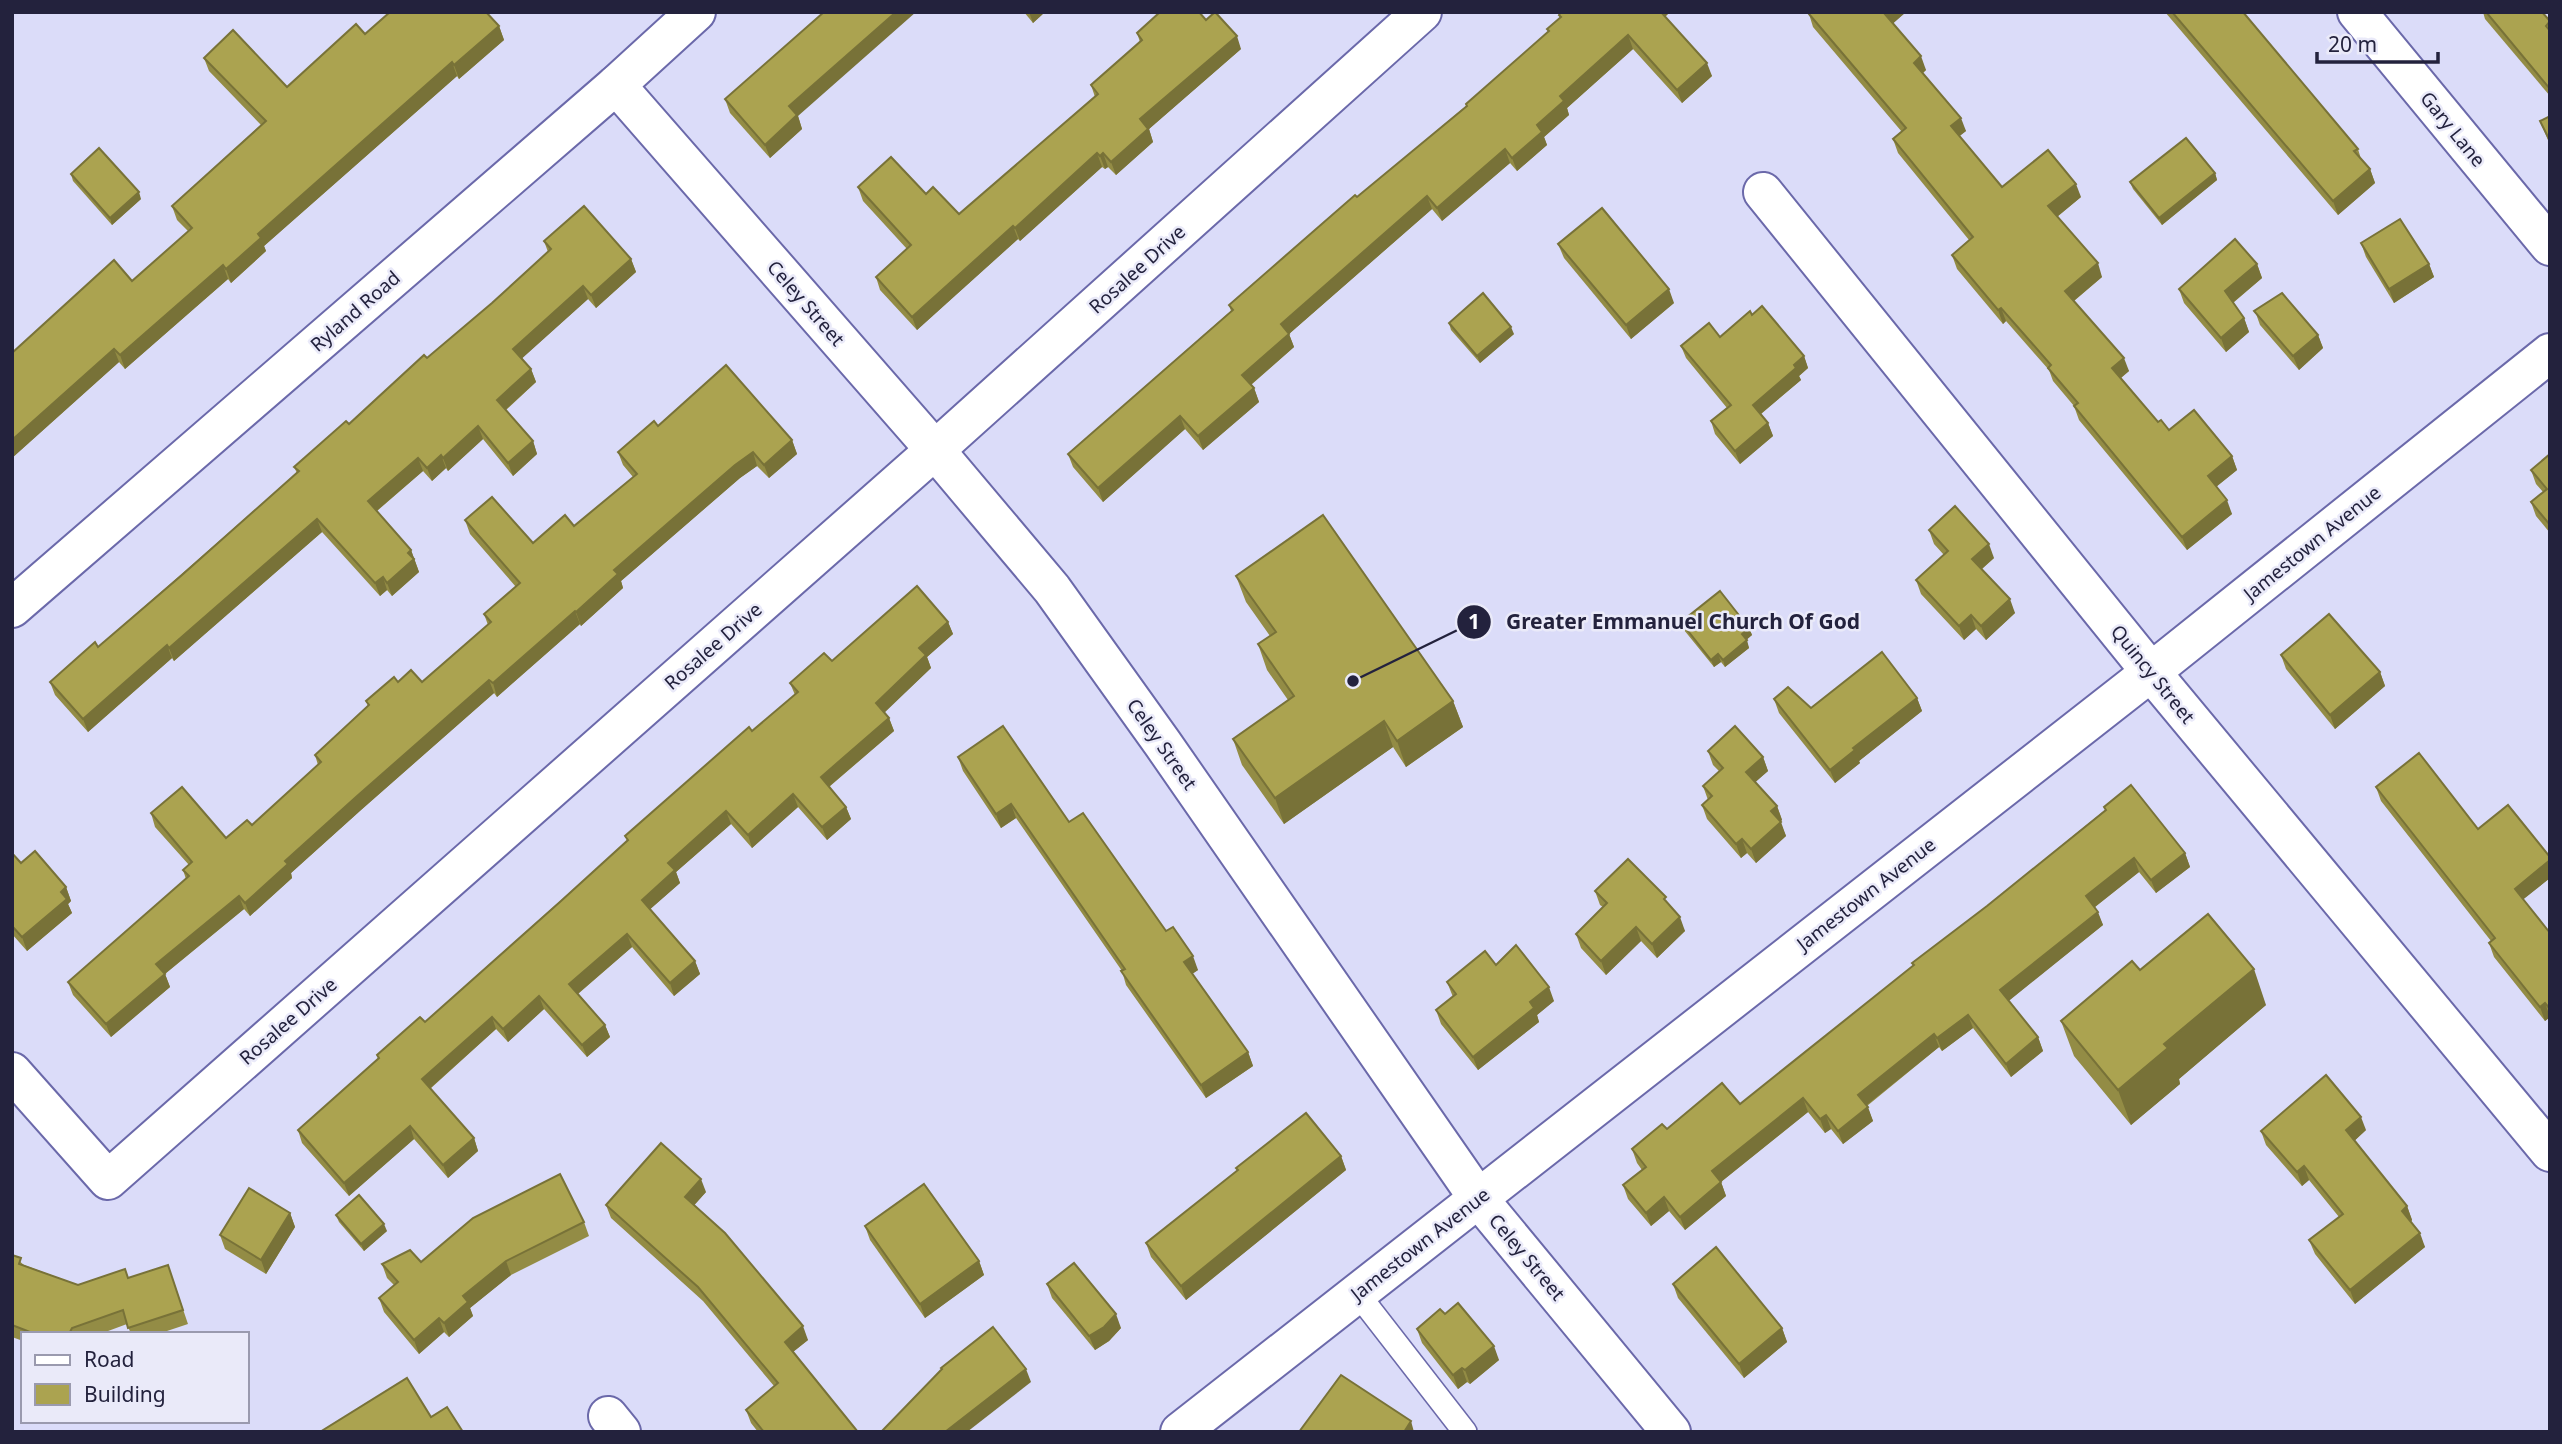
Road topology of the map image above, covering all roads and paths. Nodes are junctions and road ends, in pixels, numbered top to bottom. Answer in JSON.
{"nodes":[{"id":1,"x":696,"y":12,"type":"edge"},
{"id":2,"x":1422,"y":12,"type":"edge"},
{"id":3,"x":2357,"y":12,"type":"edge"},
{"id":4,"x":617,"y":85,"type":"junction"},
{"id":5,"x":1763,"y":192,"type":"dead end"},
{"id":6,"x":2550,"y":246,"type":"edge"},
{"id":7,"x":2550,"y":353,"type":"edge"},
{"id":8,"x":935,"y":450,"type":"junction"},
{"id":9,"x":12,"y":608,"type":"edge"},
{"id":10,"x":2151,"y":671,"type":"junction"},
{"id":11,"x":12,"y":1072,"type":"edge"},
{"id":12,"x":2550,"y":1152,"type":"edge"},
{"id":13,"x":1478,"y":1198,"type":"junction"},
{"id":14,"x":1357,"y":1293,"type":"junction"},
{"id":15,"x":1180,"y":1432,"type":"edge"},
{"id":16,"x":1465,"y":1432,"type":"edge"},
{"id":17,"x":1671,"y":1432,"type":"edge"}],
"edges":[{"from":1,"to":4,"type":"street","name":"Ryland Road"},
{"from":2,"to":8,"type":"street","name":"Rosalee Drive"},
{"from":3,"to":6,"type":"street","name":"Gary Lane"},
{"from":4,"to":8,"type":"street","name":"Celey Street"},
{"from":4,"to":9,"type":"street","name":"Ryland Road"},
{"from":5,"to":10,"type":"street","name":"Quincy Street"},
{"from":7,"to":10,"type":"street","name":"Jamestown Avenue"},
{"from":8,"to":11,"type":"street","name":"Rosalee Drive"},
{"from":8,"to":13,"type":"street","name":"Celey Street"},
{"from":10,"to":12,"type":"street","name":"Quincy Street"},
{"from":10,"to":13,"type":"street","name":"Jamestown Avenue"},
{"from":13,"to":14,"type":"street","name":"Jamestown Avenue"},
{"from":13,"to":17,"type":"street","name":"Celey Street"},
{"from":14,"to":15,"type":"street","name":"Jamestown Avenue"},
{"from":14,"to":16,"type":"lane"}]}
